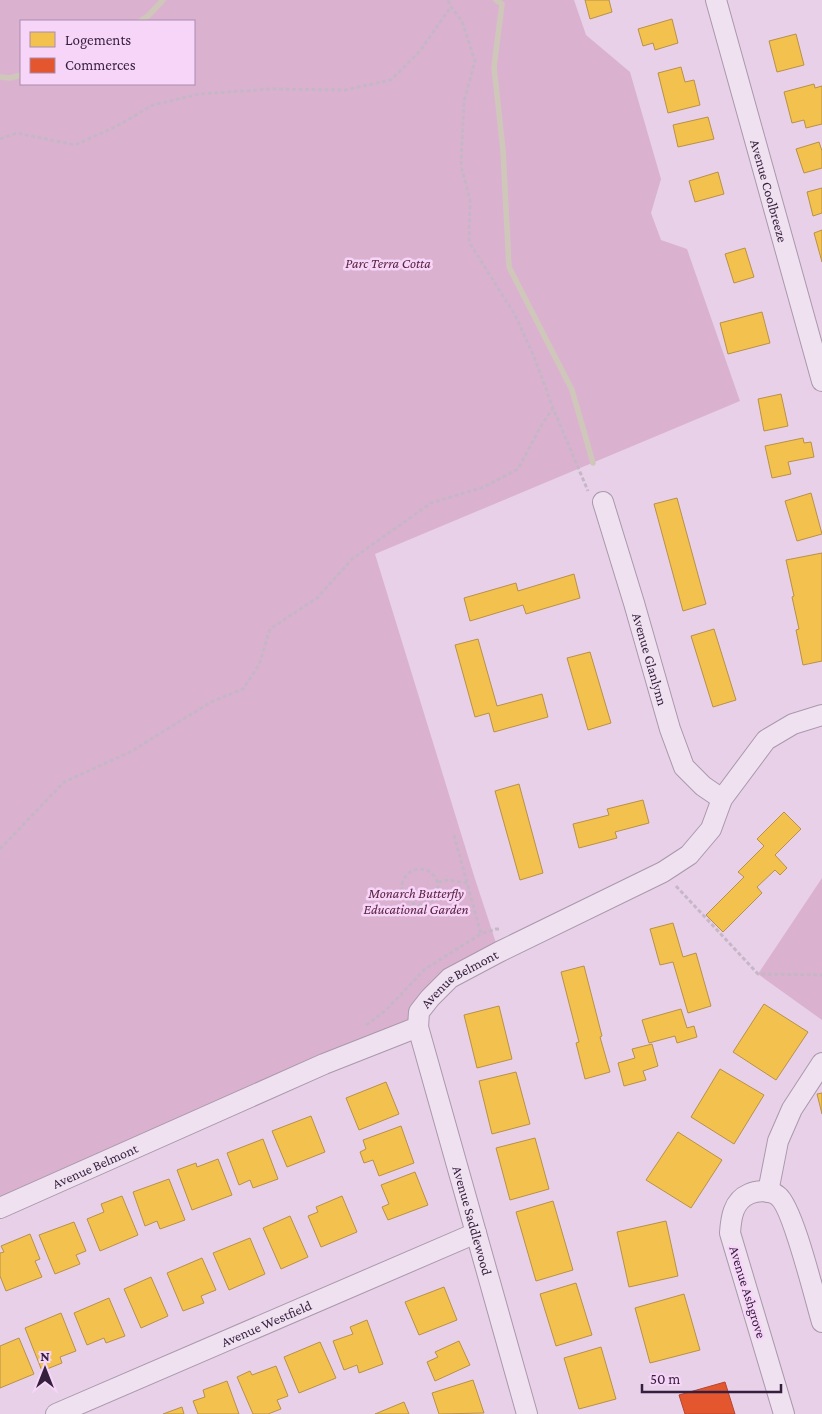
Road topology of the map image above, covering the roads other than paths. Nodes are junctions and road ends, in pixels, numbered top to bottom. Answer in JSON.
{"nodes":[{"id":1,"x":716,"y":0,"type":"edge"},
{"id":2,"x":822,"y":381,"type":"edge"},
{"id":3,"x":603,"y":502,"type":"road end"},
{"id":4,"x":822,"y":715,"type":"edge"},
{"id":5,"x":722,"y":799,"type":"junction"},
{"id":6,"x":418,"y":1027,"type":"junction"},
{"id":7,"x":822,"y":1063,"type":"edge"},
{"id":8,"x":768,"y":1192,"type":"junction"},
{"id":9,"x":0,"y":1208,"type":"edge"},
{"id":10,"x":476,"y":1233,"type":"junction"},
{"id":11,"x":822,"y":1322,"type":"edge"},
{"id":12,"x":56,"y":1414,"type":"edge"},
{"id":13,"x":527,"y":1414,"type":"edge"},
{"id":14,"x":784,"y":1414,"type":"edge"}],
"edges":[{"from":1,"to":2,"type":"street","name":"Avenue Coolbreeze"},
{"from":3,"to":5,"type":"street","name":"Avenue Glanlynn"},
{"from":4,"to":5,"type":"street","name":"Avenue Belmont"},
{"from":5,"to":6,"type":"street","name":"Avenue Belmont"},
{"from":6,"to":9,"type":"street","name":"Avenue Belmont"},
{"from":6,"to":10,"type":"street","name":"Avenue Saddlewood"},
{"from":7,"to":8,"type":"street"},
{"from":8,"to":11,"type":"street"},
{"from":8,"to":14,"type":"street","name":"Avenue Ashgrove"},
{"from":10,"to":12,"type":"street","name":"Avenue Westfield"},
{"from":10,"to":13,"type":"street","name":"Avenue Saddlewood"}]}
